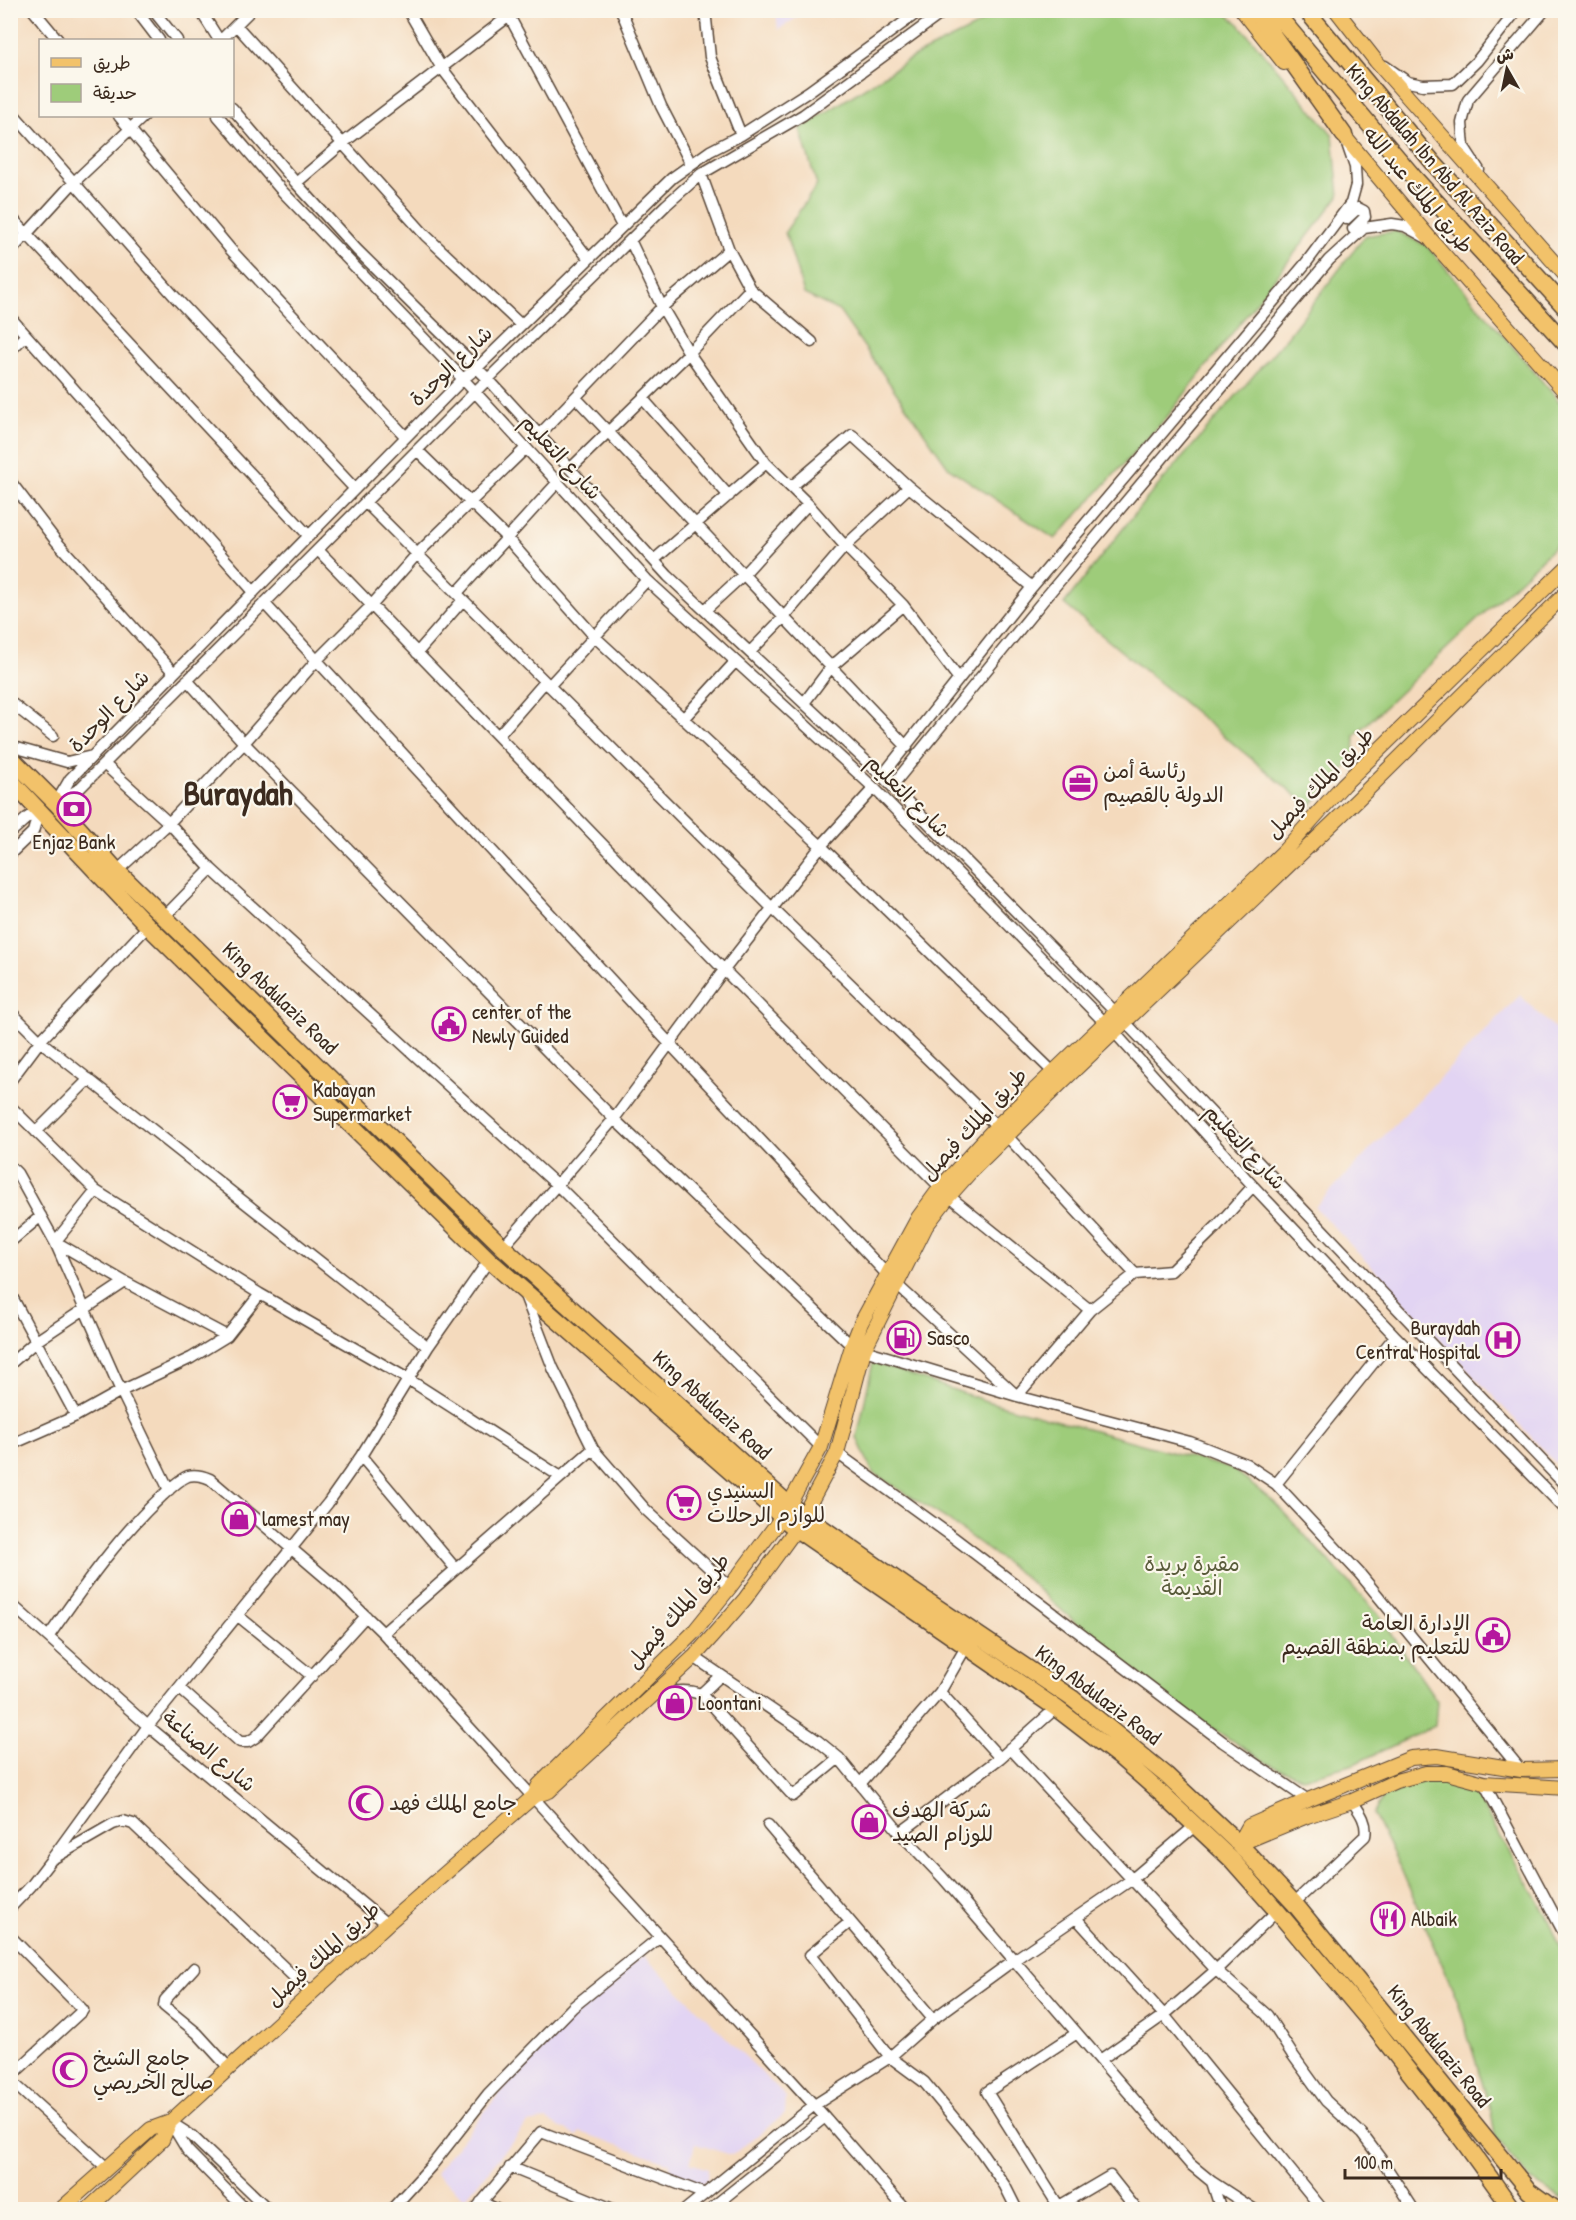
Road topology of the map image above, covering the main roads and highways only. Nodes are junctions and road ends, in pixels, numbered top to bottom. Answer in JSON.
{"nodes":[{"id":1,"x":1242,"y":10,"type":"edge"},
{"id":2,"x":1255,"y":10,"type":"edge"},
{"id":3,"x":1273,"y":10,"type":"edge"},
{"id":4,"x":1306,"y":10,"type":"edge"},
{"id":5,"x":1336,"y":10,"type":"edge"},
{"id":6,"x":1344,"y":135,"type":"junction"},
{"id":7,"x":1566,"y":276,"type":"edge"},
{"id":8,"x":1566,"y":308,"type":"edge"},
{"id":9,"x":1566,"y":344,"type":"edge"},
{"id":10,"x":1566,"y":393,"type":"edge"},
{"id":11,"x":1566,"y":568,"type":"edge"},
{"id":12,"x":1566,"y":593,"type":"edge"},
{"id":13,"x":10,"y":757,"type":"edge"},
{"id":14,"x":10,"y":780,"type":"edge"},
{"id":15,"x":1121,"y":1018,"type":"junction"},
{"id":16,"x":1002,"y":1131,"type":"junction"},
{"id":17,"x":858,"y":1348,"type":"junction"},
{"id":18,"x":785,"y":1510,"type":"junction"},
{"id":19,"x":800,"y":1522,"type":"junction"},
{"id":20,"x":1566,"y":1769,"type":"edge"},
{"id":21,"x":1566,"y":1788,"type":"edge"},
{"id":22,"x":534,"y":1796,"type":"junction"},
{"id":23,"x":1239,"y":1844,"type":"junction"},
{"id":24,"x":170,"y":2122,"type":"junction"},
{"id":25,"x":1557,"y":2209,"type":"edge"},
{"id":26,"x":60,"y":2210,"type":"edge"},
{"id":27,"x":87,"y":2210,"type":"edge"},
{"id":28,"x":1513,"y":2210,"type":"edge"}],
"edges":[{"from":1,"to":6,"type":"main road","name":"طريق الملك عبد الله"},
{"from":2,"to":6,"type":"highway"},
{"from":3,"to":9,"type":"highway","name":"King Abdallah Ibn Abd Al Aziz Road"},
{"from":4,"to":8,"type":"highway","name":"King Abdallah Ibn Abd Al Aziz Road"},
{"from":5,"to":7,"type":"main road"},
{"from":6,"to":10,"type":"main road","name":"طريق الملك عبد الله"},
{"from":11,"to":15,"type":"main road","name":"طريق الملك فيصل"},
{"from":12,"to":15,"type":"main road","name":"طريق الملك فيصل"},
{"from":13,"to":18,"type":"highway","name":"King Abdulaziz Road"},
{"from":14,"to":18,"type":"highway","name":"King Abdulaziz Road"},
{"from":15,"to":16,"type":"main road","name":"طريق الملك فيصل"},
{"from":15,"to":16,"type":"main road","name":"طريق الملك فيصل"},
{"from":16,"to":17,"type":"main road","name":"طريق الملك فيصل"},
{"from":17,"to":18,"type":"main road","name":"طريق الملك فيصل"},
{"from":17,"to":19,"type":"main road","name":"طريق الملك فيصل"},
{"from":18,"to":19,"type":"highway","name":"King Abdulaziz Road"},
{"from":18,"to":22,"type":"main road","name":"طريق الملك فيصل"},
{"from":19,"to":22,"type":"main road","name":"طريق الملك فيصل"},
{"from":19,"to":23,"type":"highway","name":"King Abdulaziz Road"},
{"from":19,"to":28,"type":"highway","name":"King Abdulaziz Road"},
{"from":20,"to":23,"type":"main road"},
{"from":21,"to":23,"type":"main road"},
{"from":22,"to":24,"type":"main road","name":"طريق الملك فيصل"},
{"from":23,"to":25,"type":"highway","name":"King Abdulaziz Road"},
{"from":24,"to":26,"type":"main road","name":"طريق الملك فيصل"},
{"from":24,"to":27,"type":"main road","name":"طريق الملك فيصل"}]}
